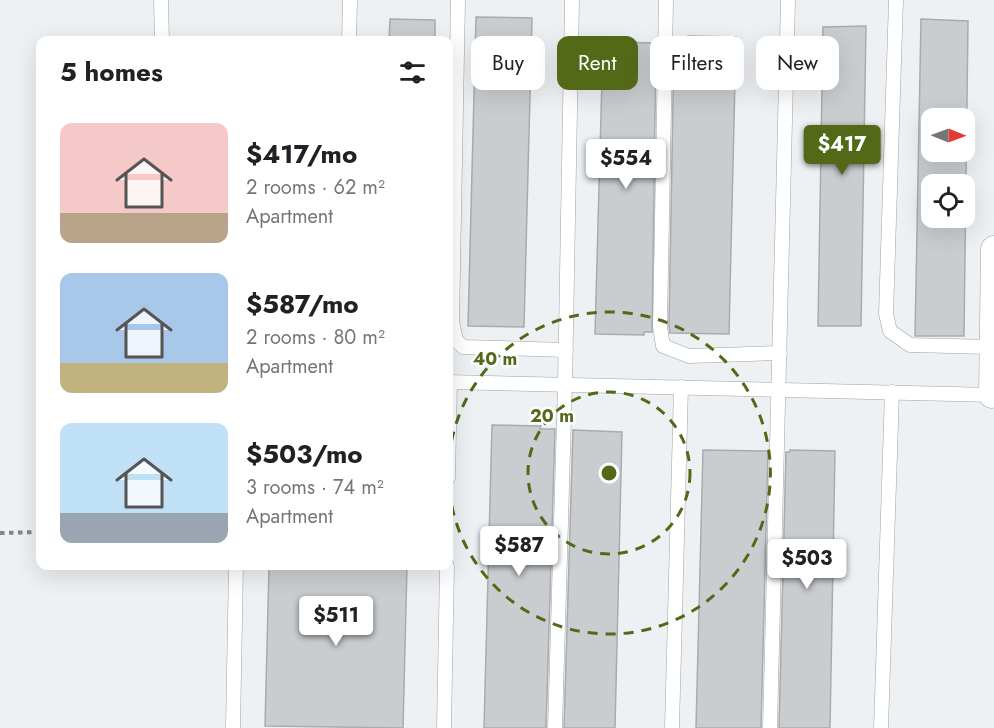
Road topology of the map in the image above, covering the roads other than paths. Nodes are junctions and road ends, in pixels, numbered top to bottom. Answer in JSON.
{"nodes":[{"id":1,"x":161,"y":0,"type":"edge"},
{"id":2,"x":350,"y":0,"type":"edge"},
{"id":3,"x":458,"y":0,"type":"edge"},
{"id":4,"x":572,"y":0,"type":"edge"},
{"id":5,"x":666,"y":0,"type":"edge"},
{"id":6,"x":788,"y":0,"type":"edge"},
{"id":7,"x":896,"y":0,"type":"edge"},
{"id":8,"x":162,"y":36,"type":"edge"},
{"id":9,"x":349,"y":36,"type":"edge"},
{"id":10,"x":994,"y":249,"type":"edge"},
{"id":11,"x":453,"y":268,"type":"edge"},
{"id":12,"x":453,"y":326,"type":"edge"},
{"id":13,"x":992,"y":347,"type":"junction"},
{"id":14,"x":566,"y":350,"type":"junction"},
{"id":15,"x":780,"y":353,"type":"junction"},
{"id":16,"x":453,"y":382,"type":"edge"},
{"id":17,"x":565,"y":384,"type":"junction"},
{"id":18,"x":681,"y":387,"type":"junction"},
{"id":19,"x":779,"y":390,"type":"junction"},
{"id":20,"x":892,"y":392,"type":"junction"},
{"id":21,"x":993,"y":395,"type":"edge"},
{"id":22,"x":236,"y":570,"type":"edge"},
{"id":23,"x":447,"y":570,"type":"edge"},
{"id":24,"x":233,"y":728,"type":"edge"},
{"id":25,"x":444,"y":728,"type":"edge"},
{"id":26,"x":555,"y":728,"type":"edge"},
{"id":27,"x":672,"y":728,"type":"edge"},
{"id":28,"x":770,"y":728,"type":"edge"},
{"id":29,"x":881,"y":728,"type":"edge"}],
"edges":[{"from":1,"to":8,"type":"lane"},
{"from":2,"to":9,"type":"lane"},
{"from":3,"to":11,"type":"lane"},
{"from":4,"to":14,"type":"lane"},
{"from":5,"to":15,"type":"lane"},
{"from":6,"to":15,"type":"lane"},
{"from":7,"to":13,"type":"lane"},
{"from":10,"to":13,"type":"street"},
{"from":12,"to":14,"type":"lane"},
{"from":13,"to":21,"type":"street"},
{"from":14,"to":17,"type":"lane"},
{"from":15,"to":19,"type":"lane"},
{"from":16,"to":17,"type":"lane"},
{"from":17,"to":18,"type":"lane"},
{"from":17,"to":26,"type":"lane"},
{"from":18,"to":19,"type":"lane"},
{"from":18,"to":27,"type":"lane"},
{"from":19,"to":20,"type":"lane"},
{"from":19,"to":28,"type":"lane"},
{"from":20,"to":21,"type":"lane"},
{"from":20,"to":29,"type":"lane"},
{"from":22,"to":24,"type":"lane"},
{"from":23,"to":25,"type":"lane"}]}
